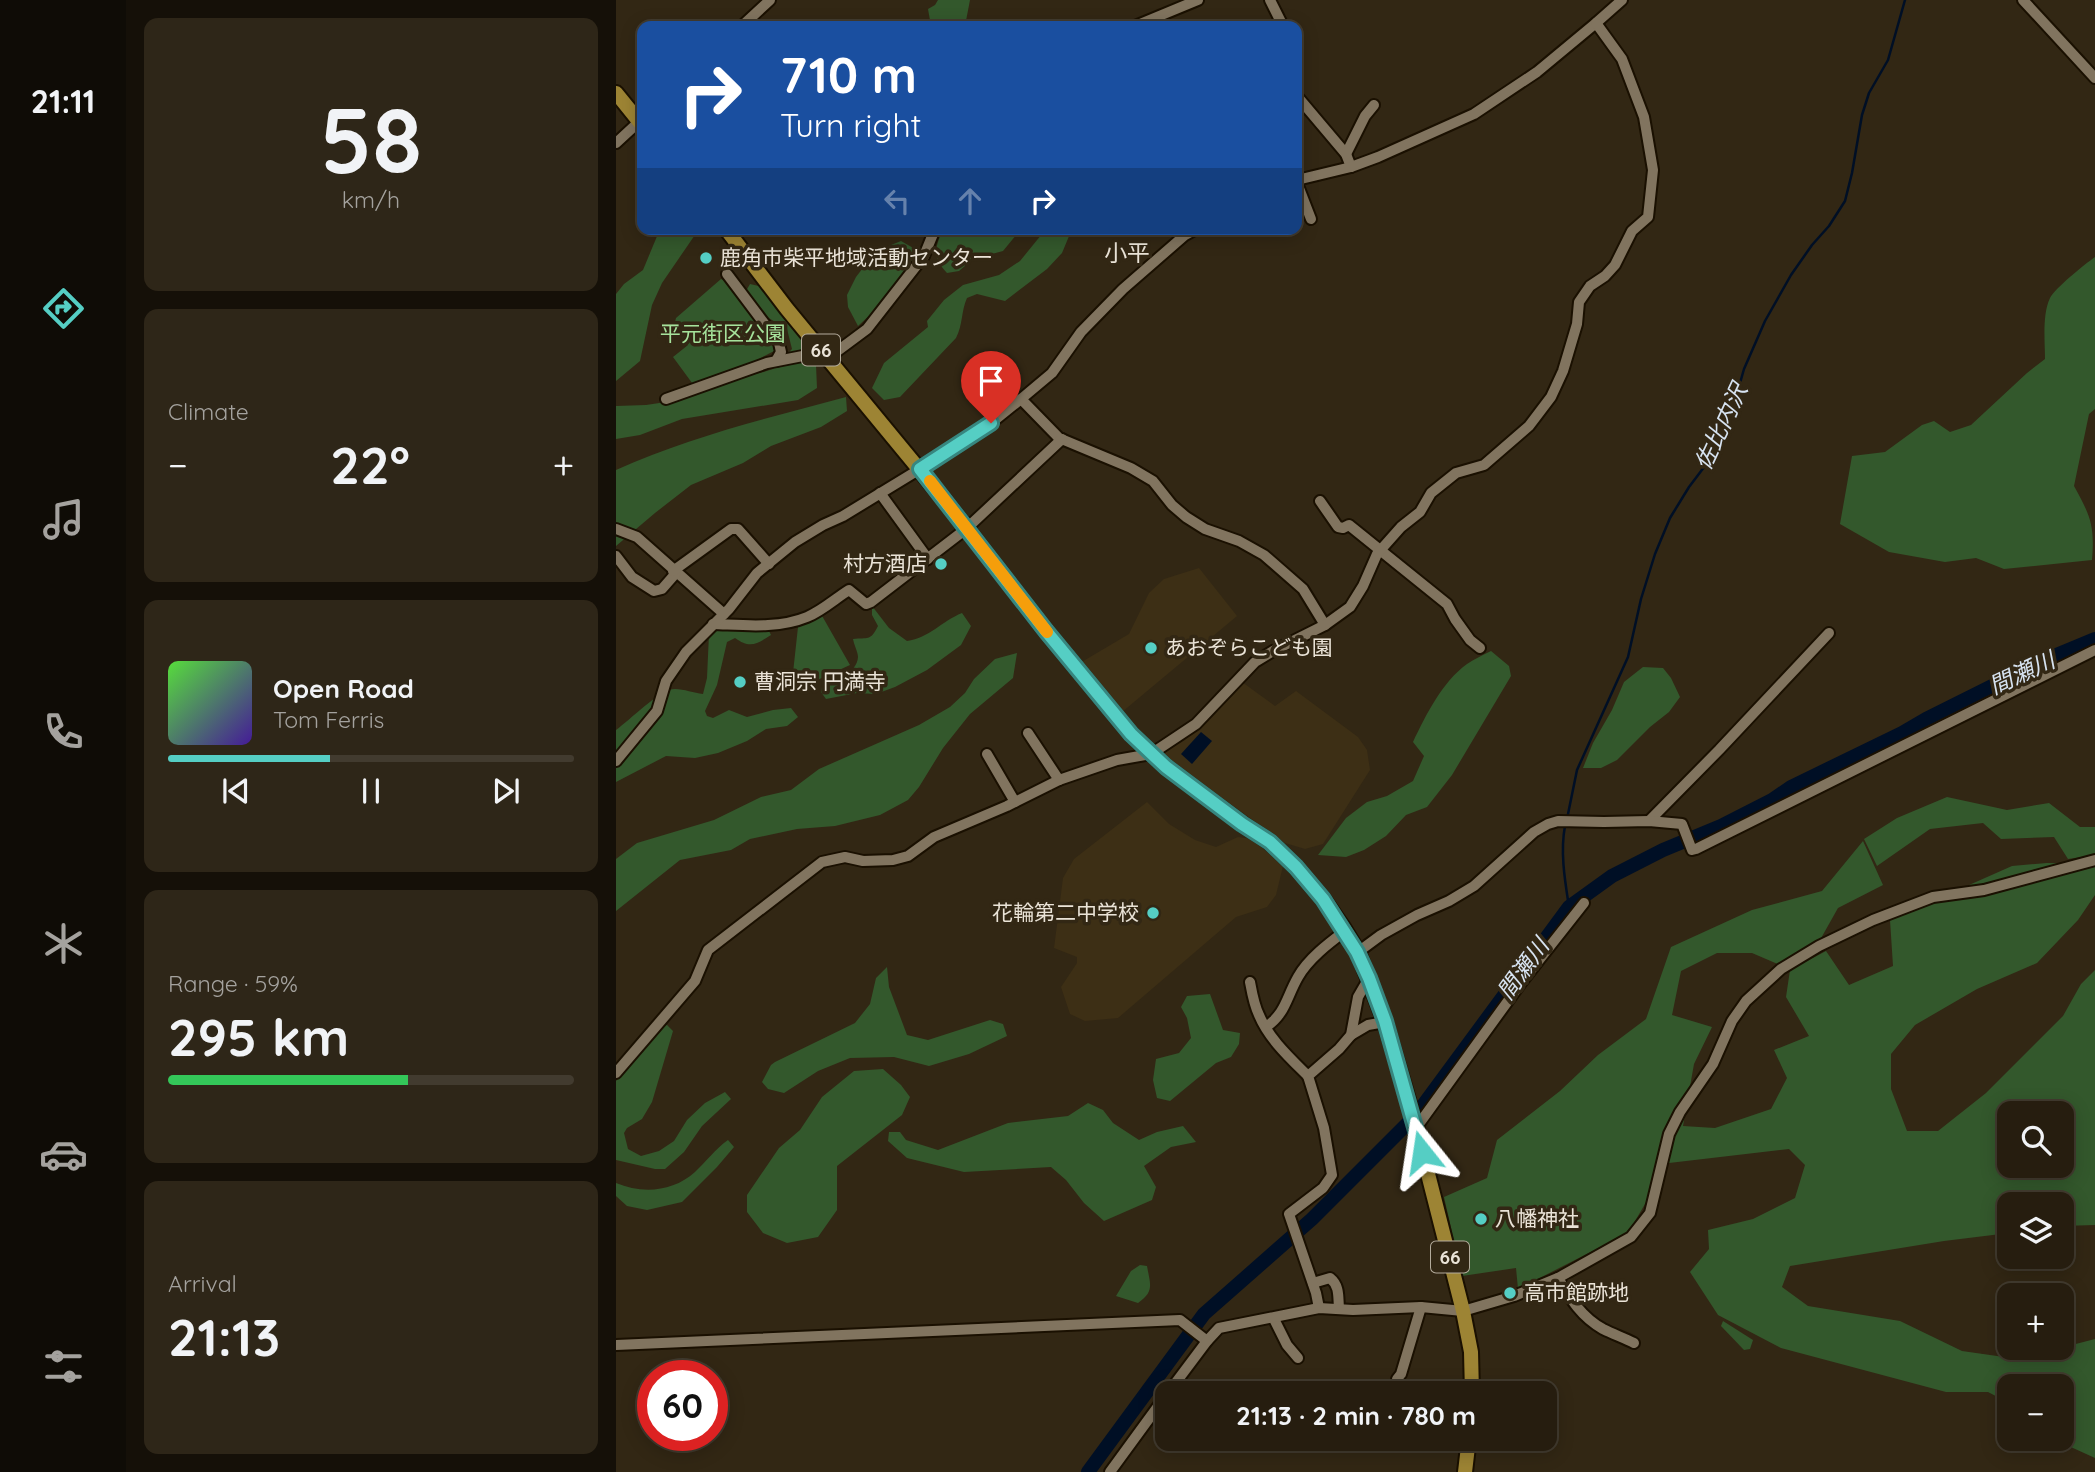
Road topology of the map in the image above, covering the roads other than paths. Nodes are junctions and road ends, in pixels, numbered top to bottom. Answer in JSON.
{"nodes":[{"id":1,"x":770,"y":0,"type":"edge"},
{"id":2,"x":1198,"y":0,"type":"edge"},
{"id":3,"x":1270,"y":0,"type":"edge"},
{"id":4,"x":1622,"y":0,"type":"edge"},
{"id":5,"x":2022,"y":0,"type":"edge"},
{"id":6,"x":747,"y":21,"type":"edge"},
{"id":7,"x":1147,"y":21,"type":"edge"},
{"id":8,"x":1280,"y":21,"type":"edge"},
{"id":9,"x":1596,"y":23,"type":"junction"},
{"id":10,"x":2095,"y":78,"type":"edge"},
{"id":11,"x":616,"y":93,"type":"edge"},
{"id":12,"x":1302,"y":102,"type":"edge"},
{"id":13,"x":1374,"y":105,"type":"dead end"},
{"id":14,"x":637,"y":117,"type":"edge"},
{"id":15,"x":637,"y":125,"type":"edge"},
{"id":16,"x":616,"y":143,"type":"edge"},
{"id":17,"x":1346,"y":154,"type":"junction"},
{"id":18,"x":1351,"y":167,"type":"junction"},
{"id":19,"x":1302,"y":181,"type":"edge"},
{"id":20,"x":1302,"y":195,"type":"edge"},
{"id":21,"x":1311,"y":219,"type":"dead end"},
{"id":22,"x":731,"y":235,"type":"edge"},
{"id":23,"x":933,"y":235,"type":"edge"},
{"id":24,"x":1185,"y":235,"type":"edge"},
{"id":25,"x":727,"y":274,"type":"dead end"},
{"id":26,"x":825,"y":355,"type":"junction"},
{"id":27,"x":776,"y":361,"type":"junction"},
{"id":28,"x":666,"y":399,"type":"dead end"},
{"id":29,"x":1021,"y":399,"type":"junction"},
{"id":30,"x":1062,"y":439,"type":"junction"},
{"id":31,"x":920,"y":469,"type":"junction"},
{"id":32,"x":880,"y":493,"type":"junction"},
{"id":33,"x":1320,"y":502,"type":"dead end"},
{"id":34,"x":966,"y":529,"type":"junction"},
{"id":35,"x":616,"y":530,"type":"edge"},
{"id":36,"x":1380,"y":550,"type":"junction"},
{"id":37,"x":616,"y":556,"type":"edge"},
{"id":38,"x":928,"y":559,"type":"junction"},
{"id":39,"x":769,"y":564,"type":"junction"},
{"id":40,"x":675,"y":572,"type":"junction"},
{"id":41,"x":724,"y":614,"type":"junction"},
{"id":42,"x":713,"y":624,"type":"junction"},
{"id":43,"x":1325,"y":625,"type":"junction"},
{"id":44,"x":1829,"y":633,"type":"dead end"},
{"id":45,"x":1480,"y":648,"type":"dead end"},
{"id":46,"x":2095,"y":650,"type":"edge"},
{"id":47,"x":1028,"y":733,"type":"dead end"},
{"id":48,"x":987,"y":754,"type":"dead end"},
{"id":49,"x":1151,"y":754,"type":"junction"},
{"id":50,"x":616,"y":761,"type":"edge"},
{"id":51,"x":1059,"y":780,"type":"junction"},
{"id":52,"x":1015,"y":802,"type":"junction"},
{"id":53,"x":1649,"y":821,"type":"junction"},
{"id":54,"x":2095,"y":860,"type":"edge"},
{"id":55,"x":1584,"y":903,"type":"dead end"},
{"id":56,"x":1345,"y":931,"type":"junction"},
{"id":57,"x":1357,"y":952,"type":"junction"},
{"id":58,"x":1369,"y":978,"type":"junction"},
{"id":59,"x":1250,"y":982,"type":"dead end"},
{"id":60,"x":1385,"y":1021,"type":"junction"},
{"id":61,"x":1266,"y":1027,"type":"junction"},
{"id":62,"x":1351,"y":1034,"type":"junction"},
{"id":63,"x":616,"y":1073,"type":"edge"},
{"id":64,"x":1308,"y":1076,"type":"junction"},
{"id":65,"x":1415,"y":1126,"type":"junction"},
{"id":66,"x":1558,"y":1278,"type":"junction"},
{"id":67,"x":1313,"y":1283,"type":"junction"},
{"id":68,"x":1421,"y":1307,"type":"junction"},
{"id":69,"x":1319,"y":1308,"type":"junction"},
{"id":70,"x":1339,"y":1309,"type":"junction"},
{"id":71,"x":1463,"y":1311,"type":"junction"},
{"id":72,"x":1274,"y":1319,"type":"junction"},
{"id":73,"x":1204,"y":1339,"type":"junction"},
{"id":74,"x":1634,"y":1343,"type":"dead end"},
{"id":75,"x":616,"y":1345,"type":"edge"},
{"id":76,"x":1298,"y":1358,"type":"dead end"},
{"id":77,"x":1397,"y":1379,"type":"dead end"},
{"id":78,"x":1176,"y":1381,"type":"edge"},
{"id":79,"x":1472,"y":1381,"type":"edge"},
{"id":80,"x":1155,"y":1411,"type":"edge"},
{"id":81,"x":1467,"y":1451,"type":"edge"},
{"id":82,"x":1110,"y":1472,"type":"edge"},
{"id":83,"x":1465,"y":1472,"type":"edge"}],
"edges":[{"from":1,"to":6,"type":"street"},
{"from":2,"to":7,"type":"street"},
{"from":3,"to":8,"type":"street"},
{"from":4,"to":9,"type":"street"},
{"from":5,"to":10,"type":"street"},
{"from":9,"to":18,"type":"street"},
{"from":9,"to":36,"type":"street"},
{"from":11,"to":14,"type":"main road"},
{"from":12,"to":17,"type":"street"},
{"from":13,"to":17,"type":"street"},
{"from":15,"to":16,"type":"street"},
{"from":17,"to":18,"type":"street"},
{"from":18,"to":19,"type":"street"},
{"from":20,"to":21,"type":"street"},
{"from":22,"to":26,"type":"main road","number":"66"},
{"from":23,"to":26,"type":"street"},
{"from":24,"to":29,"type":"street"},
{"from":25,"to":27,"type":"street"},
{"from":26,"to":27,"type":"street"},
{"from":26,"to":31,"type":"main road","number":"66"},
{"from":27,"to":28,"type":"street"},
{"from":29,"to":30,"type":"street"},
{"from":29,"to":31,"type":"street"},
{"from":30,"to":34,"type":"street"},
{"from":30,"to":43,"type":"street"},
{"from":31,"to":32,"type":"street"},
{"from":31,"to":34,"type":"main road","number":"66"},
{"from":32,"to":38,"type":"street"},
{"from":32,"to":39,"type":"street"},
{"from":33,"to":36,"type":"street"},
{"from":34,"to":38,"type":"street"},
{"from":34,"to":49,"type":"main road","number":"66"},
{"from":35,"to":40,"type":"street"},
{"from":36,"to":43,"type":"street"},
{"from":36,"to":45,"type":"street"},
{"from":37,"to":40,"type":"street"},
{"from":38,"to":42,"type":"street"},
{"from":39,"to":40,"type":"street"},
{"from":39,"to":41,"type":"street"},
{"from":40,"to":41,"type":"street"},
{"from":41,"to":42,"type":"street"},
{"from":42,"to":50,"type":"street"},
{"from":43,"to":49,"type":"street"},
{"from":44,"to":53,"type":"street"},
{"from":46,"to":53,"type":"street"},
{"from":47,"to":51,"type":"street"},
{"from":48,"to":52,"type":"street"},
{"from":49,"to":51,"type":"street"},
{"from":49,"to":56,"type":"main road","number":"66"},
{"from":51,"to":52,"type":"street"},
{"from":52,"to":63,"type":"street"},
{"from":53,"to":57,"type":"street"},
{"from":54,"to":66,"type":"street"},
{"from":55,"to":65,"type":"street"},
{"from":56,"to":57,"type":"main road","number":"66"},
{"from":56,"to":61,"type":"street"},
{"from":57,"to":58,"type":"main road","number":"66"},
{"from":58,"to":60,"type":"main road","number":"66"},
{"from":58,"to":62,"type":"street"},
{"from":59,"to":61,"type":"street"},
{"from":60,"to":62,"type":"street"},
{"from":60,"to":65,"type":"main road","number":"66"},
{"from":61,"to":64,"type":"street"},
{"from":62,"to":64,"type":"street"},
{"from":64,"to":67,"type":"street"},
{"from":65,"to":71,"type":"main road","number":"66"},
{"from":66,"to":71,"type":"street"},
{"from":66,"to":74,"type":"street"},
{"from":67,"to":69,"type":"street"},
{"from":67,"to":70,"type":"street"},
{"from":68,"to":70,"type":"street"},
{"from":68,"to":71,"type":"street"},
{"from":68,"to":77,"type":"street"},
{"from":69,"to":70,"type":"street"},
{"from":69,"to":72,"type":"street"},
{"from":71,"to":79,"type":"main road","number":"66"},
{"from":72,"to":73,"type":"street"},
{"from":72,"to":76,"type":"street"},
{"from":73,"to":75,"type":"street"},
{"from":73,"to":78,"type":"street"},
{"from":80,"to":82,"type":"street"},
{"from":81,"to":83,"type":"main road"}]}
